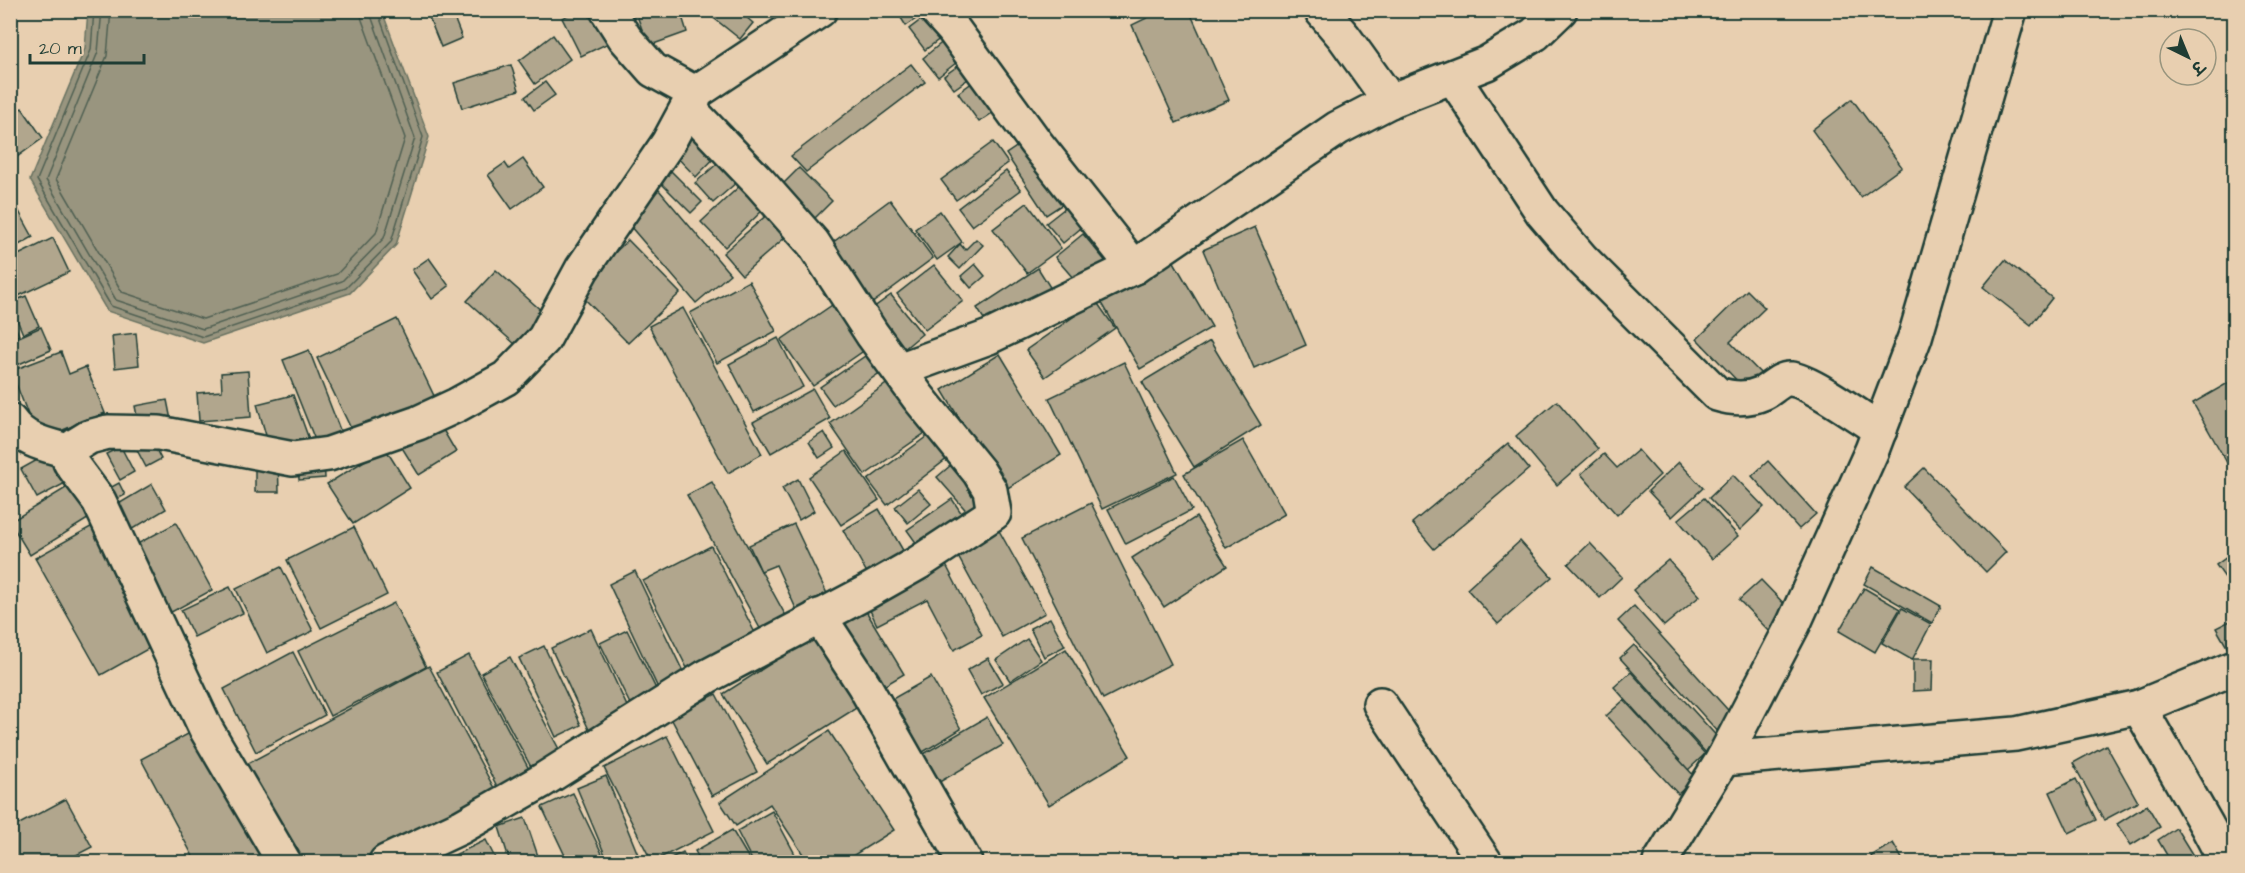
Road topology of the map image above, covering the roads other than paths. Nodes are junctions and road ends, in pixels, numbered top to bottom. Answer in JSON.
{"nodes":[{"id":1,"x":607,"y":10,"type":"edge"},
{"id":2,"x":820,"y":10,"type":"edge"},
{"id":3,"x":936,"y":10,"type":"edge"},
{"id":4,"x":1321,"y":10,"type":"edge"},
{"id":5,"x":1560,"y":10,"type":"edge"},
{"id":6,"x":2010,"y":10,"type":"edge"},
{"id":7,"x":1453,"y":77,"type":"junction"},
{"id":8,"x":695,"y":93,"type":"junction"},
{"id":9,"x":1390,"y":101,"type":"junction"},
{"id":10,"x":1134,"y":267,"type":"junction"},
{"id":11,"x":899,"y":370,"type":"junction"},
{"id":12,"x":10,"y":421,"type":"edge"},
{"id":13,"x":1880,"y":430,"type":"junction"},
{"id":14,"x":71,"y":452,"type":"junction"},
{"id":15,"x":819,"y":616,"type":"junction"},
{"id":16,"x":2235,"y":668,"type":"edge"},
{"id":17,"x":1380,"y":704,"type":"dead end"},
{"id":18,"x":2139,"y":707,"type":"junction"},
{"id":19,"x":1723,"y":759,"type":"junction"},
{"id":20,"x":284,"y":862,"type":"edge"},
{"id":21,"x":386,"y":862,"type":"edge"},
{"id":22,"x":965,"y":862,"type":"edge"},
{"id":23,"x":1485,"y":862,"type":"edge"},
{"id":24,"x":1660,"y":862,"type":"edge"},
{"id":25,"x":2226,"y":862,"type":"edge"}],
"edges":[{"from":1,"to":8,"type":"street"},
{"from":2,"to":8,"type":"street"},
{"from":3,"to":10,"type":"street"},
{"from":4,"to":9,"type":"street"},
{"from":5,"to":7,"type":"street"},
{"from":6,"to":13,"type":"street"},
{"from":7,"to":9,"type":"street"},
{"from":7,"to":13,"type":"street"},
{"from":8,"to":11,"type":"street"},
{"from":8,"to":14,"type":"street"},
{"from":9,"to":10,"type":"street"},
{"from":10,"to":11,"type":"street"},
{"from":11,"to":15,"type":"street"},
{"from":12,"to":14,"type":"street"},
{"from":13,"to":19,"type":"street"},
{"from":14,"to":20,"type":"street"},
{"from":15,"to":21,"type":"street"},
{"from":15,"to":22,"type":"street"},
{"from":16,"to":18,"type":"street"},
{"from":17,"to":23,"type":"street"},
{"from":18,"to":19,"type":"street"},
{"from":18,"to":25,"type":"street"},
{"from":19,"to":24,"type":"street"}]}
